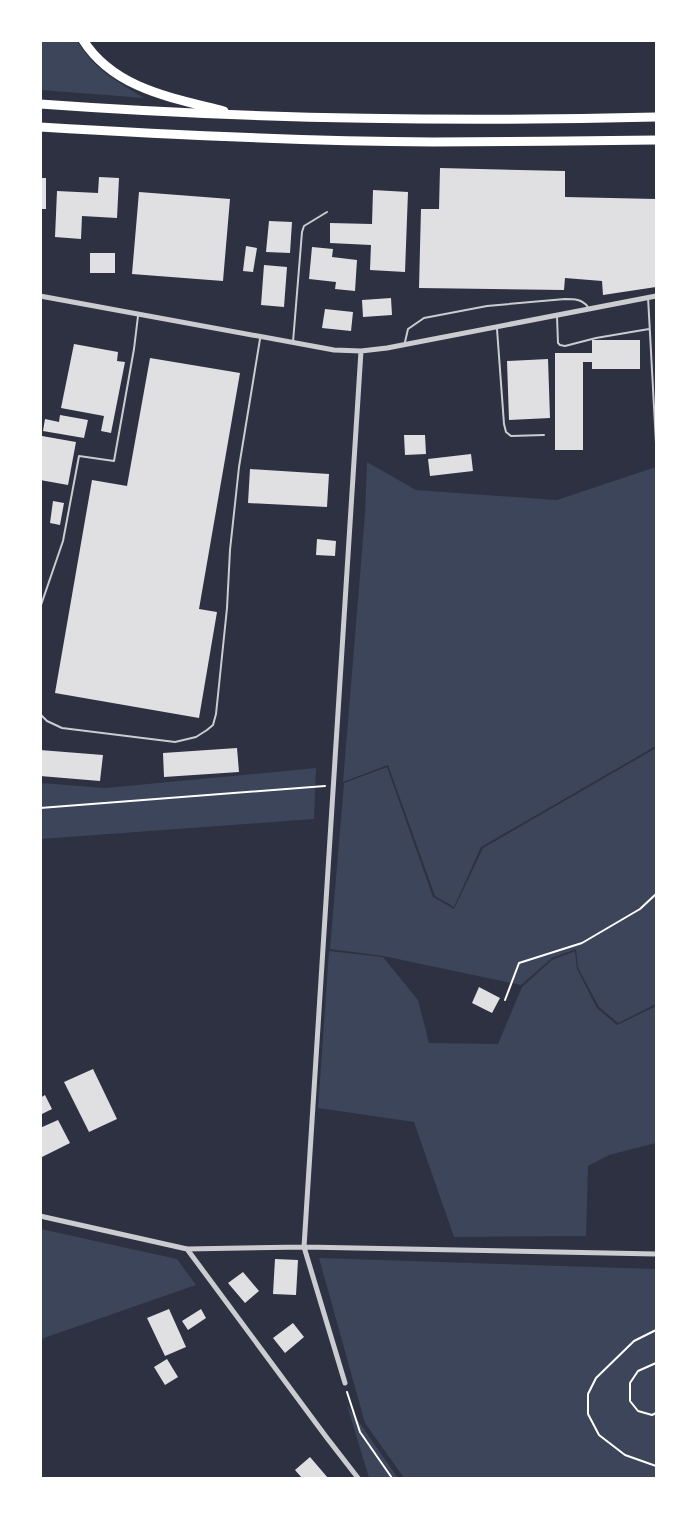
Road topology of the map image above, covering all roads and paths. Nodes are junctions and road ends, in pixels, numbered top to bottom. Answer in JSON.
{"nodes":[{"id":1,"x":83,"y":40,"type":"edge"},
{"id":2,"x":40,"y":104,"type":"edge"},
{"id":3,"x":244,"y":116,"type":"junction"},
{"id":4,"x":657,"y":117,"type":"edge"},
{"id":5,"x":40,"y":127,"type":"edge"},
{"id":6,"x":657,"y":140,"type":"edge"},
{"id":7,"x":327,"y":212,"type":"dead end"},
{"id":8,"x":40,"y":296,"type":"edge"},
{"id":9,"x":657,"y":296,"type":"edge"},
{"id":10,"x":648,"y":297,"type":"junction"},
{"id":11,"x":589,"y":308,"type":"junction"},
{"id":12,"x":138,"y":314,"type":"junction"},
{"id":13,"x":556,"y":315,"type":"junction"},
{"id":14,"x":497,"y":326,"type":"junction"},
{"id":15,"x":649,"y":328,"type":"junction"},
{"id":16,"x":260,"y":336,"type":"junction"},
{"id":17,"x":293,"y":342,"type":"junction"},
{"id":18,"x":404,"y":345,"type":"junction"},
{"id":19,"x":362,"y":351,"type":"junction"},
{"id":20,"x":544,"y":435,"type":"dead end"},
{"id":21,"x":656,"y":443,"type":"edge"},
{"id":22,"x":40,"y":608,"type":"edge"},
{"id":23,"x":40,"y":714,"type":"edge"},
{"id":24,"x":334,"y":786,"type":"junction"},
{"id":25,"x":40,"y":808,"type":"edge"},
{"id":26,"x":657,"y":894,"type":"edge"},
{"id":27,"x":505,"y":1000,"type":"dead end"},
{"id":28,"x":40,"y":1216,"type":"edge"},
{"id":29,"x":304,"y":1246,"type":"junction"},
{"id":30,"x":187,"y":1249,"type":"junction"},
{"id":31,"x":657,"y":1254,"type":"edge"},
{"id":32,"x":657,"y":1330,"type":"edge"},
{"id":33,"x":657,"y":1363,"type":"edge"},
{"id":34,"x":345,"y":1383,"type":"joint"},
{"id":35,"x":657,"y":1413,"type":"edge"},
{"id":36,"x":657,"y":1466,"type":"edge"},
{"id":37,"x":358,"y":1479,"type":"edge"},
{"id":38,"x":392,"y":1479,"type":"edge"}],
"edges":[{"from":1,"to":3,"type":"highway"},
{"from":2,"to":3,"type":"highway"},
{"from":3,"to":4,"type":"highway"},
{"from":5,"to":6,"type":"highway"},
{"from":7,"to":17,"type":"lane"},
{"from":8,"to":12,"type":"street"},
{"from":9,"to":10,"type":"street"},
{"from":10,"to":11,"type":"street"},
{"from":10,"to":15,"type":"lane"},
{"from":11,"to":13,"type":"street"},
{"from":11,"to":18,"type":"lane"},
{"from":12,"to":16,"type":"street"},
{"from":12,"to":22,"type":"lane"},
{"from":13,"to":14,"type":"street"},
{"from":13,"to":15,"type":"lane"},
{"from":14,"to":18,"type":"street"},
{"from":14,"to":20,"type":"lane"},
{"from":15,"to":21,"type":"lane"},
{"from":16,"to":17,"type":"street"},
{"from":16,"to":23,"type":"lane"},
{"from":17,"to":19,"type":"street"},
{"from":18,"to":19,"type":"street"},
{"from":19,"to":24,"type":"street"},
{"from":24,"to":25,"type":"path"},
{"from":24,"to":29,"type":"street"},
{"from":26,"to":27,"type":"path"},
{"from":28,"to":30,"type":"street"},
{"from":29,"to":30,"type":"street"},
{"from":29,"to":31,"type":"street"},
{"from":29,"to":34,"type":"street"},
{"from":30,"to":37,"type":"street"},
{"from":32,"to":36,"type":"path"},
{"from":33,"to":35,"type":"path"},
{"from":34,"to":38,"type":"path"}]}
